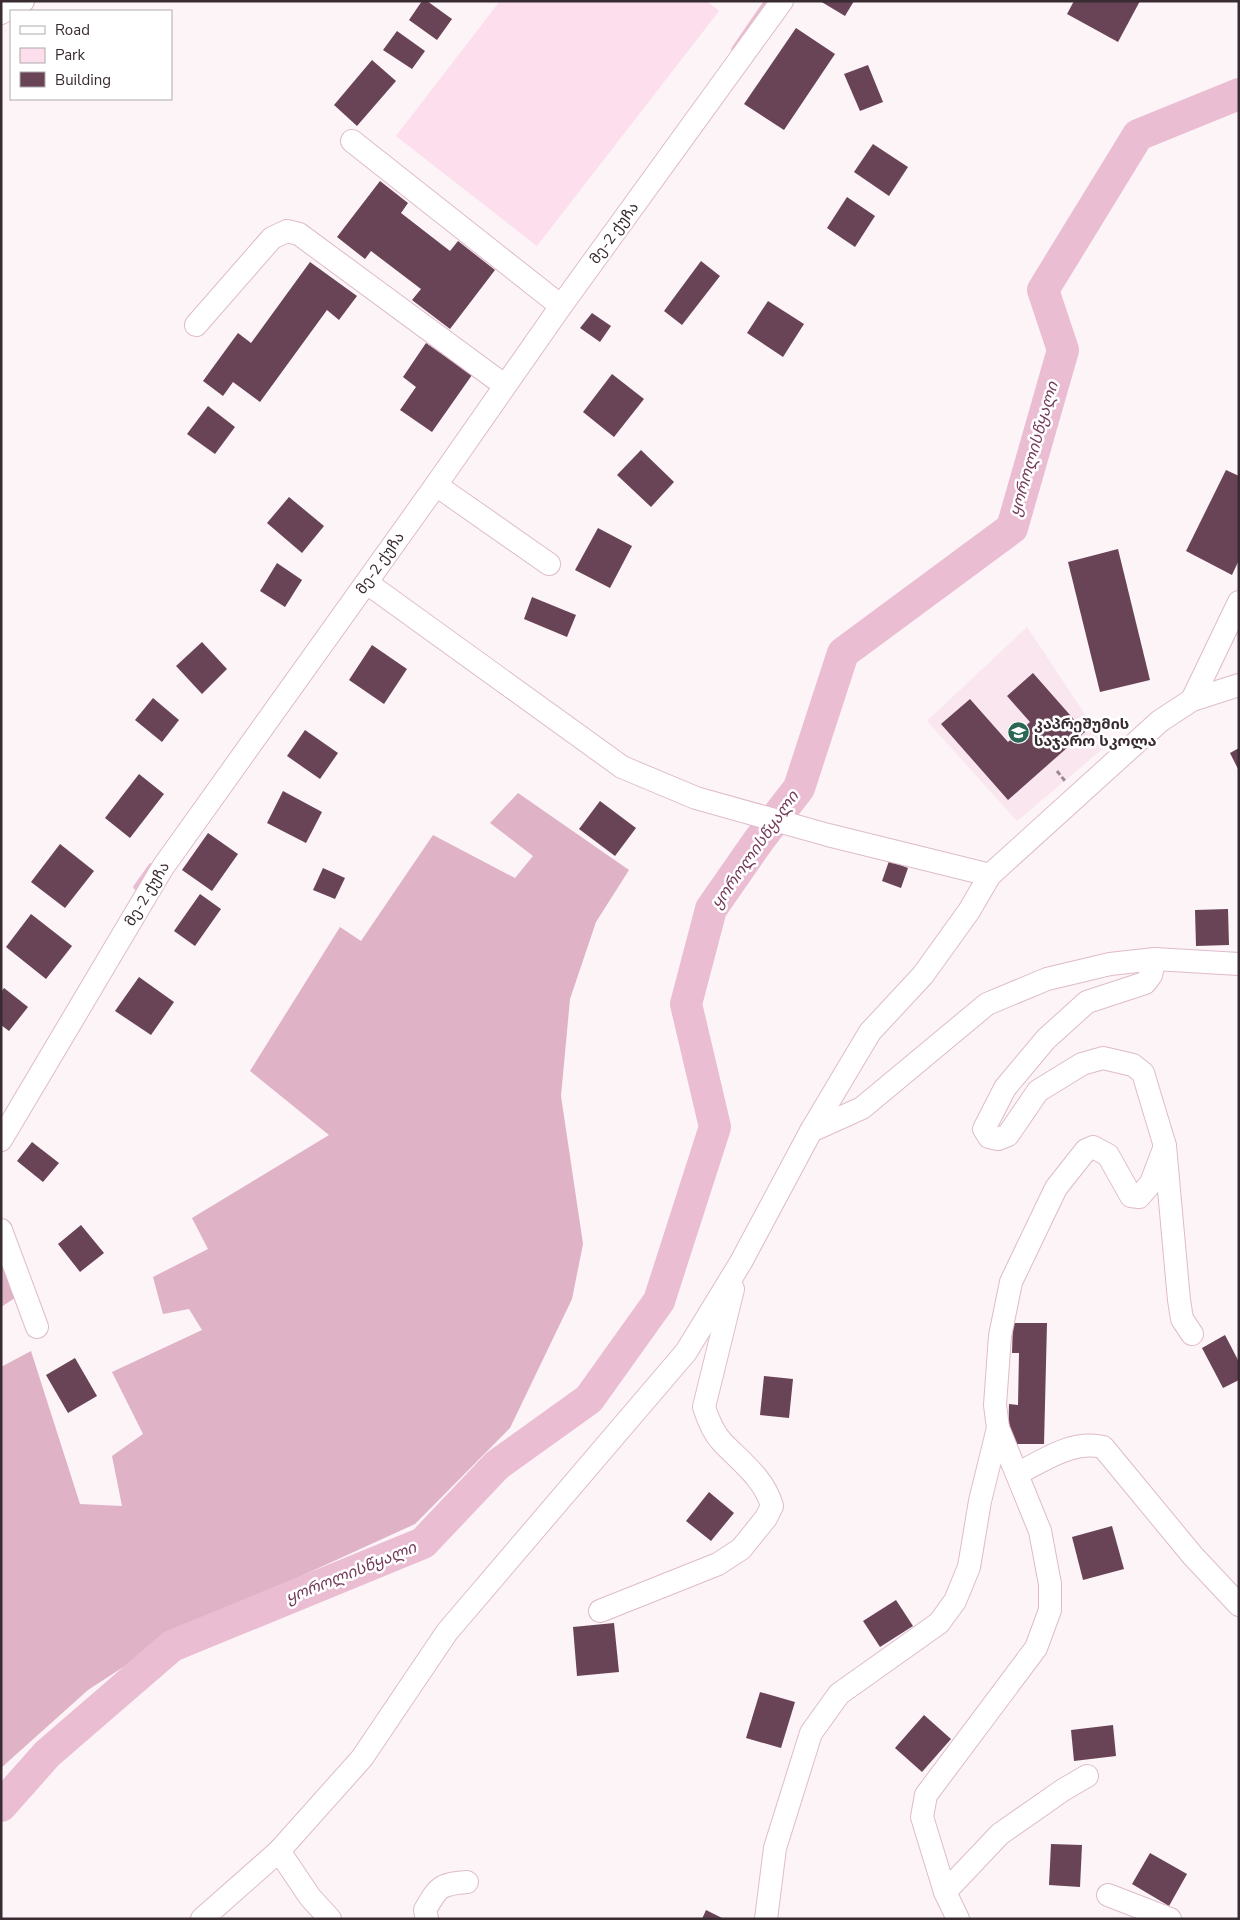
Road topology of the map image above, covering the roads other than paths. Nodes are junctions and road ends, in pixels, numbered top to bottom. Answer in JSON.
{"nodes":[{"id":1,"x":23,"y":1,"type":"edge"},
{"id":2,"x":782,"y":1,"type":"edge"},
{"id":3,"x":1,"y":14,"type":"edge"},
{"id":4,"x":352,"y":141,"type":"dead end"},
{"id":5,"x":561,"y":306,"type":"junction"},
{"id":6,"x":196,"y":325,"type":"dead end"},
{"id":7,"x":504,"y":385,"type":"junction"},
{"id":8,"x":436,"y":485,"type":"junction"},
{"id":9,"x":549,"y":564,"type":"dead end"},
{"id":10,"x":367,"y":582,"type":"junction"},
{"id":11,"x":1239,"y":602,"type":"edge"},
{"id":12,"x":1239,"y":685,"type":"edge"},
{"id":13,"x":1192,"y":700,"type":"junction"},
{"id":14,"x":990,"y":875,"type":"junction"},
{"id":15,"x":1155,"y":959,"type":"junction"},
{"id":16,"x":1239,"y":964,"type":"edge"},
{"id":17,"x":810,"y":1131,"type":"junction"},
{"id":18,"x":1,"y":1140,"type":"edge"},
{"id":19,"x":1165,"y":1146,"type":"junction"},
{"id":20,"x":1,"y":1230,"type":"edge"},
{"id":21,"x":741,"y":1262,"type":"junction"},
{"id":22,"x":37,"y":1327,"type":"dead end"},
{"id":23,"x":1192,"y":1334,"type":"dead end"},
{"id":24,"x":998,"y":1428,"type":"junction"},
{"id":25,"x":1017,"y":1474,"type":"junction"},
{"id":26,"x":1239,"y":1605,"type":"edge"},
{"id":27,"x":600,"y":1612,"type":"dead end"},
{"id":28,"x":1087,"y":1776,"type":"dead end"},
{"id":29,"x":280,"y":1851,"type":"junction"},
{"id":30,"x":467,"y":1882,"type":"dead end"},
{"id":31,"x":946,"y":1892,"type":"junction"},
{"id":32,"x":1108,"y":1895,"type":"dead end"},
{"id":33,"x":202,"y":1919,"type":"edge"},
{"id":34,"x":330,"y":1919,"type":"edge"},
{"id":35,"x":427,"y":1919,"type":"edge"},
{"id":36,"x":766,"y":1919,"type":"edge"},
{"id":37,"x":958,"y":1919,"type":"edge"},
{"id":38,"x":1170,"y":1919,"type":"edge"}],
"edges":[{"from":1,"to":3,"type":"street"},
{"from":2,"to":5,"type":"street","name":"მე-2 ქუჩა"},
{"from":4,"to":5,"type":"street"},
{"from":5,"to":7,"type":"street","name":"მე-2 ქუჩა"},
{"from":6,"to":7,"type":"street"},
{"from":7,"to":8,"type":"street","name":"მე-2 ქუჩა"},
{"from":8,"to":9,"type":"street"},
{"from":8,"to":10,"type":"street","name":"მე-2 ქუჩა"},
{"from":10,"to":14,"type":"street"},
{"from":10,"to":18,"type":"street","name":"მე-2 ქუჩა"},
{"from":11,"to":13,"type":"street"},
{"from":12,"to":13,"type":"street"},
{"from":13,"to":14,"type":"street"},
{"from":14,"to":17,"type":"street"},
{"from":15,"to":16,"type":"street"},
{"from":15,"to":17,"type":"street"},
{"from":15,"to":19,"type":"street"},
{"from":17,"to":21,"type":"street"},
{"from":19,"to":23,"type":"street"},
{"from":19,"to":24,"type":"street"},
{"from":20,"to":22,"type":"street"},
{"from":21,"to":27,"type":"street"},
{"from":21,"to":29,"type":"street"},
{"from":24,"to":25,"type":"street"},
{"from":24,"to":36,"type":"street"},
{"from":25,"to":26,"type":"street"},
{"from":25,"to":31,"type":"street"},
{"from":28,"to":31,"type":"street"},
{"from":29,"to":33,"type":"street"},
{"from":29,"to":34,"type":"street"},
{"from":30,"to":35,"type":"street"},
{"from":31,"to":37,"type":"street"},
{"from":32,"to":38,"type":"street"}]}
